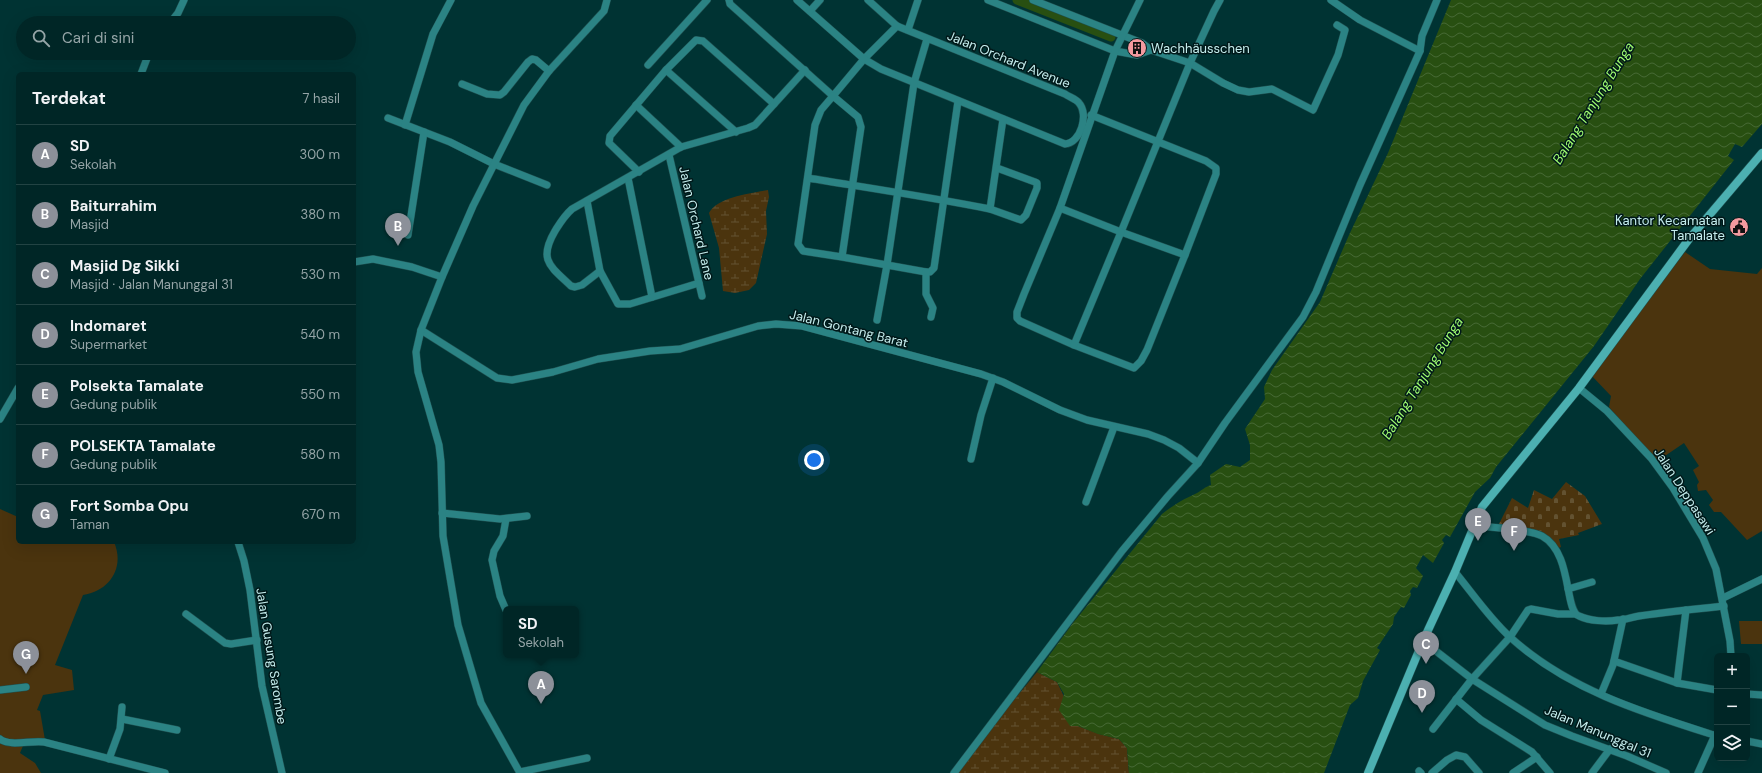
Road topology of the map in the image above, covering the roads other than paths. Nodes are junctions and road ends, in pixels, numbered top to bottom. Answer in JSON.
{"nodes":[{"id":1,"x":184,"y":0,"type":"edge"},
{"id":2,"x":451,"y":0,"type":"edge"},
{"id":3,"x":607,"y":0,"type":"edge"},
{"id":4,"x":707,"y":0,"type":"edge"},
{"id":5,"x":729,"y":0,"type":"edge"},
{"id":6,"x":797,"y":0,"type":"edge"},
{"id":7,"x":820,"y":0,"type":"edge"},
{"id":8,"x":868,"y":0,"type":"edge"},
{"id":9,"x":918,"y":0,"type":"edge"},
{"id":10,"x":988,"y":0,"type":"edge"},
{"id":11,"x":1033,"y":0,"type":"edge"},
{"id":12,"x":1140,"y":0,"type":"edge"},
{"id":13,"x":1220,"y":0,"type":"edge"},
{"id":14,"x":1332,"y":0,"type":"edge"},
{"id":15,"x":1437,"y":0,"type":"edge"},
{"id":16,"x":810,"y":11,"type":"junction"},
{"id":17,"x":176,"y":16,"type":"edge"},
{"id":18,"x":1337,"y":25,"type":"dead end"},
{"id":19,"x":896,"y":26,"type":"junction"},
{"id":20,"x":908,"y":30,"type":"junction"},
{"id":21,"x":1123,"y":37,"type":"junction"},
{"id":22,"x":927,"y":39,"type":"junction"},
{"id":23,"x":1151,"y":50,"type":"junction"},
{"id":24,"x":1116,"y":51,"type":"junction"},
{"id":25,"x":1420,"y":51,"type":"junction"},
{"id":26,"x":864,"y":59,"type":"junction"},
{"id":27,"x":146,"y":60,"type":"edge"},
{"id":28,"x":1190,"y":63,"type":"junction"},
{"id":29,"x":648,"y":65,"type":"dead end"},
{"id":30,"x":666,"y":70,"type":"junction"},
{"id":31,"x":805,"y":70,"type":"junction"},
{"id":32,"x":549,"y":71,"type":"junction"},
{"id":33,"x":142,"y":72,"type":"edge"},
{"id":34,"x":914,"y":83,"type":"junction"},
{"id":35,"x":462,"y":84,"type":"dead end"},
{"id":36,"x":833,"y":96,"type":"junction"},
{"id":37,"x":958,"y":101,"type":"junction"},
{"id":38,"x":774,"y":104,"type":"junction"},
{"id":39,"x":636,"y":105,"type":"junction"},
{"id":40,"x":1091,"y":115,"type":"junction"},
{"id":41,"x":388,"y":118,"type":"dead end"},
{"id":42,"x":1003,"y":119,"type":"junction"},
{"id":43,"x":405,"y":125,"type":"junction"},
{"id":44,"x":424,"y":132,"type":"junction"},
{"id":45,"x":736,"y":132,"type":"junction"},
{"id":46,"x":1158,"y":141,"type":"junction"},
{"id":47,"x":681,"y":147,"type":"junction"},
{"id":48,"x":1762,"y":152,"type":"edge"},
{"id":49,"x":669,"y":154,"type":"junction"},
{"id":50,"x":494,"y":164,"type":"junction"},
{"id":51,"x":997,"y":168,"type":"junction"},
{"id":52,"x":639,"y":172,"type":"junction"},
{"id":53,"x":628,"y":178,"type":"junction"},
{"id":54,"x":808,"y":178,"type":"junction"},
{"id":55,"x":547,"y":185,"type":"dead end"},
{"id":56,"x":854,"y":186,"type":"junction"},
{"id":57,"x":898,"y":194,"type":"junction"},
{"id":58,"x":945,"y":200,"type":"junction"},
{"id":59,"x":587,"y":201,"type":"junction"},
{"id":60,"x":1060,"y":208,"type":"junction"},
{"id":61,"x":990,"y":209,"type":"junction"},
{"id":62,"x":1121,"y":232,"type":"junction"},
{"id":63,"x":408,"y":235,"type":"dead end"},
{"id":64,"x":1184,"y":254,"type":"junction"},
{"id":65,"x":842,"y":257,"type":"junction"},
{"id":66,"x":356,"y":262,"type":"edge"},
{"id":67,"x":887,"y":265,"type":"junction"},
{"id":68,"x":600,"y":271,"type":"junction"},
{"id":69,"x":926,"y":272,"type":"junction"},
{"id":70,"x":442,"y":277,"type":"junction"},
{"id":71,"x":698,"y":283,"type":"junction"},
{"id":72,"x":702,"y":296,"type":"dead end"},
{"id":73,"x":652,"y":297,"type":"junction"},
{"id":74,"x":931,"y":317,"type":"dead end"},
{"id":75,"x":877,"y":320,"type":"dead end"},
{"id":76,"x":421,"y":330,"type":"junction"},
{"id":77,"x":1074,"y":345,"type":"junction"},
{"id":78,"x":993,"y":378,"type":"junction"},
{"id":79,"x":1579,"y":388,"type":"junction"},
{"id":80,"x":16,"y":391,"type":"edge"},
{"id":81,"x":0,"y":418,"type":"edge"},
{"id":82,"x":1114,"y":427,"type":"junction"},
{"id":83,"x":971,"y":459,"type":"dead end"},
{"id":84,"x":1198,"y":463,"type":"junction"},
{"id":85,"x":1086,"y":502,"type":"dead end"},
{"id":86,"x":442,"y":513,"type":"junction"},
{"id":87,"x":527,"y":516,"type":"dead end"},
{"id":88,"x":506,"y":519,"type":"junction"},
{"id":89,"x":1473,"y":525,"type":"junction"},
{"id":90,"x":239,"y":544,"type":"edge"},
{"id":91,"x":1455,"y":572,"type":"junction"},
{"id":92,"x":1762,"y":580,"type":"edge"},
{"id":93,"x":1592,"y":582,"type":"dead end"},
{"id":94,"x":1568,"y":589,"type":"junction"},
{"id":95,"x":1723,"y":598,"type":"junction"},
{"id":96,"x":504,"y":606,"type":"edge"},
{"id":97,"x":1724,"y":606,"type":"junction"},
{"id":98,"x":1686,"y":610,"type":"junction"},
{"id":99,"x":186,"y":614,"type":"dead end"},
{"id":100,"x":1575,"y":614,"type":"junction"},
{"id":101,"x":1623,"y":619,"type":"junction"},
{"id":102,"x":1510,"y":637,"type":"junction"},
{"id":103,"x":257,"y":640,"type":"junction"},
{"id":104,"x":1423,"y":641,"type":"junction"},
{"id":105,"x":1731,"y":653,"type":"edge"},
{"id":106,"x":1614,"y":661,"type":"junction"},
{"id":107,"x":1472,"y":679,"type":"junction"},
{"id":108,"x":1677,"y":683,"type":"junction"},
{"id":109,"x":26,"y":687,"type":"dead end"},
{"id":110,"x":1714,"y":689,"type":"edge"},
{"id":111,"x":0,"y":690,"type":"edge"},
{"id":112,"x":1602,"y":694,"type":"junction"},
{"id":113,"x":1750,"y":694,"type":"edge"},
{"id":114,"x":1762,"y":694,"type":"edge"},
{"id":115,"x":1456,"y":699,"type":"junction"},
{"id":116,"x":122,"y":707,"type":"dead end"},
{"id":117,"x":122,"y":719,"type":"junction"},
{"id":118,"x":1433,"y":729,"type":"dead end"},
{"id":119,"x":177,"y":730,"type":"dead end"},
{"id":120,"x":1714,"y":734,"type":"edge"},
{"id":121,"x":0,"y":739,"type":"edge"},
{"id":122,"x":1714,"y":739,"type":"edge"},
{"id":123,"x":1750,"y":742,"type":"edge"},
{"id":124,"x":1762,"y":744,"type":"edge"},
{"id":125,"x":1610,"y":749,"type":"junction"},
{"id":126,"x":1537,"y":757,"type":"junction"},
{"id":127,"x":587,"y":758,"type":"dead end"},
{"id":128,"x":109,"y":759,"type":"junction"},
{"id":129,"x":520,"y":772,"type":"edge"},
{"id":130,"x":165,"y":773,"type":"edge"},
{"id":131,"x":282,"y":773,"type":"edge"},
{"id":132,"x":954,"y":773,"type":"edge"},
{"id":133,"x":1368,"y":773,"type":"edge"},
{"id":134,"x":1432,"y":773,"type":"edge"},
{"id":135,"x":1479,"y":773,"type":"edge"},
{"id":136,"x":1513,"y":773,"type":"edge"},
{"id":137,"x":1550,"y":773,"type":"edge"},
{"id":138,"x":1592,"y":773,"type":"edge"},
{"id":139,"x":1666,"y":773,"type":"edge"},
{"id":140,"x":1698,"y":773,"type":"edge"}],
"edges":[{"from":1,"to":17,"type":"street"},
{"from":2,"to":43,"type":"street"},
{"from":3,"to":32,"type":"street"},
{"from":4,"to":29,"type":"street"},
{"from":5,"to":31,"type":"street"},
{"from":6,"to":16,"type":"street","name":"Jalan Orchard Avenue"},
{"from":7,"to":16,"type":"street"},
{"from":8,"to":19,"type":"street"},
{"from":9,"to":20,"type":"street"},
{"from":10,"to":24,"type":"street"},
{"from":11,"to":21,"type":"street"},
{"from":12,"to":21,"type":"street"},
{"from":13,"to":28,"type":"street"},
{"from":14,"to":25,"type":"street"},
{"from":15,"to":25,"type":"street"},
{"from":16,"to":26,"type":"street","name":"Jalan Orchard Avenue"},
{"from":18,"to":28,"type":"street"},
{"from":19,"to":20,"type":"street","name":"Jalan Orchard Avenue"},
{"from":19,"to":26,"type":"street"},
{"from":20,"to":22,"type":"street","name":"Jalan Orchard Avenue"},
{"from":21,"to":23,"type":"street"},
{"from":21,"to":24,"type":"street"},
{"from":22,"to":34,"type":"street"},
{"from":22,"to":42,"type":"street","name":"Jalan Orchard Avenue"},
{"from":23,"to":24,"type":"street"},
{"from":23,"to":28,"type":"street"},
{"from":24,"to":40,"type":"street"},
{"from":25,"to":84,"type":"street"},
{"from":26,"to":34,"type":"street","name":"Jalan Orchard Avenue"},
{"from":26,"to":36,"type":"street"},
{"from":27,"to":33,"type":"street"},
{"from":28,"to":46,"type":"street"},
{"from":30,"to":38,"type":"street"},
{"from":30,"to":39,"type":"street"},
{"from":30,"to":45,"type":"street"},
{"from":31,"to":36,"type":"street"},
{"from":31,"to":38,"type":"street"},
{"from":32,"to":35,"type":"street"},
{"from":32,"to":50,"type":"street"},
{"from":34,"to":37,"type":"street","name":"Jalan Orchard Avenue"},
{"from":34,"to":57,"type":"street"},
{"from":36,"to":54,"type":"street"},
{"from":36,"to":56,"type":"street"},
{"from":37,"to":42,"type":"street","name":"Jalan Orchard Avenue"},
{"from":37,"to":58,"type":"street"},
{"from":38,"to":45,"type":"street"},
{"from":39,"to":47,"type":"street"},
{"from":39,"to":52,"type":"street"},
{"from":40,"to":46,"type":"street"},
{"from":40,"to":60,"type":"street"},
{"from":41,"to":43,"type":"street"},
{"from":42,"to":51,"type":"street"},
{"from":43,"to":44,"type":"street"},
{"from":44,"to":50,"type":"street"},
{"from":44,"to":63,"type":"street"},
{"from":45,"to":47,"type":"street"},
{"from":46,"to":62,"type":"street"},
{"from":46,"to":64,"type":"street"},
{"from":47,"to":49,"type":"street"},
{"from":48,"to":79,"type":"street"},
{"from":49,"to":52,"type":"street"},
{"from":49,"to":71,"type":"street","name":"Jalan Orchard Lane"},
{"from":50,"to":55,"type":"street"},
{"from":50,"to":70,"type":"street"},
{"from":51,"to":61,"type":"street"},
{"from":51,"to":61,"type":"street"},
{"from":52,"to":53,"type":"street"},
{"from":53,"to":59,"type":"street"},
{"from":53,"to":73,"type":"street"},
{"from":54,"to":56,"type":"street"},
{"from":54,"to":65,"type":"street"},
{"from":56,"to":57,"type":"street"},
{"from":56,"to":65,"type":"street"},
{"from":57,"to":58,"type":"street"},
{"from":57,"to":67,"type":"street"},
{"from":58,"to":61,"type":"street"},
{"from":58,"to":69,"type":"street"},
{"from":59,"to":68,"type":"street"},
{"from":59,"to":68,"type":"street"},
{"from":60,"to":62,"type":"street"},
{"from":60,"to":77,"type":"street"},
{"from":62,"to":64,"type":"street"},
{"from":62,"to":77,"type":"street"},
{"from":64,"to":77,"type":"street"},
{"from":65,"to":67,"type":"street"},
{"from":66,"to":70,"type":"street"},
{"from":67,"to":69,"type":"street"},
{"from":67,"to":75,"type":"street"},
{"from":68,"to":73,"type":"street"},
{"from":69,"to":74,"type":"street"},
{"from":70,"to":76,"type":"street"},
{"from":71,"to":72,"type":"street","name":"Jalan Orchard Lane"},
{"from":71,"to":73,"type":"street"},
{"from":76,"to":78,"type":"street","name":"Jalan Gontang Barat"},
{"from":76,"to":86,"type":"street"},
{"from":78,"to":82,"type":"street","name":"Jalan Gontang Barat"},
{"from":78,"to":83,"type":"street"},
{"from":79,"to":89,"type":"street"},
{"from":79,"to":95,"type":"street","name":"Jalan Deppasawi"},
{"from":80,"to":81,"type":"street"},
{"from":82,"to":84,"type":"street","name":"Jalan Gontang Barat"},
{"from":82,"to":85,"type":"street"},
{"from":84,"to":132,"type":"street"},
{"from":86,"to":88,"type":"street"},
{"from":86,"to":129,"type":"street"},
{"from":87,"to":88,"type":"street"},
{"from":88,"to":96,"type":"street"},
{"from":89,"to":91,"type":"street"},
{"from":89,"to":94,"type":"street"},
{"from":90,"to":103,"type":"street","name":"Jalan Gusung Sarombe"},
{"from":91,"to":102,"type":"street"},
{"from":91,"to":104,"type":"street"},
{"from":92,"to":95,"type":"street"},
{"from":93,"to":94,"type":"street"},
{"from":94,"to":100,"type":"street"},
{"from":95,"to":97,"type":"street","name":"Jalan Deppasawi"},
{"from":97,"to":98,"type":"street"},
{"from":97,"to":105,"type":"street","name":"Jalan Deppasawi"},
{"from":98,"to":101,"type":"street"},
{"from":98,"to":108,"type":"street"},
{"from":99,"to":103,"type":"street"},
{"from":100,"to":101,"type":"street"},
{"from":100,"to":102,"type":"street"},
{"from":101,"to":106,"type":"street"},
{"from":102,"to":107,"type":"street"},
{"from":102,"to":112,"type":"street"},
{"from":103,"to":131,"type":"street","name":"Jalan Gusung Sarombe"},
{"from":104,"to":107,"type":"street","name":"Jalan Manunggal 31"},
{"from":104,"to":133,"type":"street"},
{"from":106,"to":108,"type":"street"},
{"from":106,"to":112,"type":"street"},
{"from":107,"to":115,"type":"street"},
{"from":107,"to":125,"type":"street","name":"Jalan Manunggal 31"},
{"from":108,"to":110,"type":"street"},
{"from":109,"to":111,"type":"street"},
{"from":112,"to":120,"type":"street"},
{"from":113,"to":114,"type":"street"},
{"from":115,"to":118,"type":"street"},
{"from":115,"to":126,"type":"street"},
{"from":116,"to":117,"type":"street"},
{"from":117,"to":119,"type":"street"},
{"from":117,"to":128,"type":"street"},
{"from":121,"to":128,"type":"street"},
{"from":122,"to":140,"type":"street"},
{"from":123,"to":124,"type":"street"},
{"from":125,"to":138,"type":"street"},
{"from":125,"to":139,"type":"street","name":"Jalan Manunggal 31"},
{"from":126,"to":136,"type":"street"},
{"from":126,"to":137,"type":"street"},
{"from":127,"to":129,"type":"street"},
{"from":128,"to":130,"type":"street"},
{"from":134,"to":135,"type":"street"}]}
